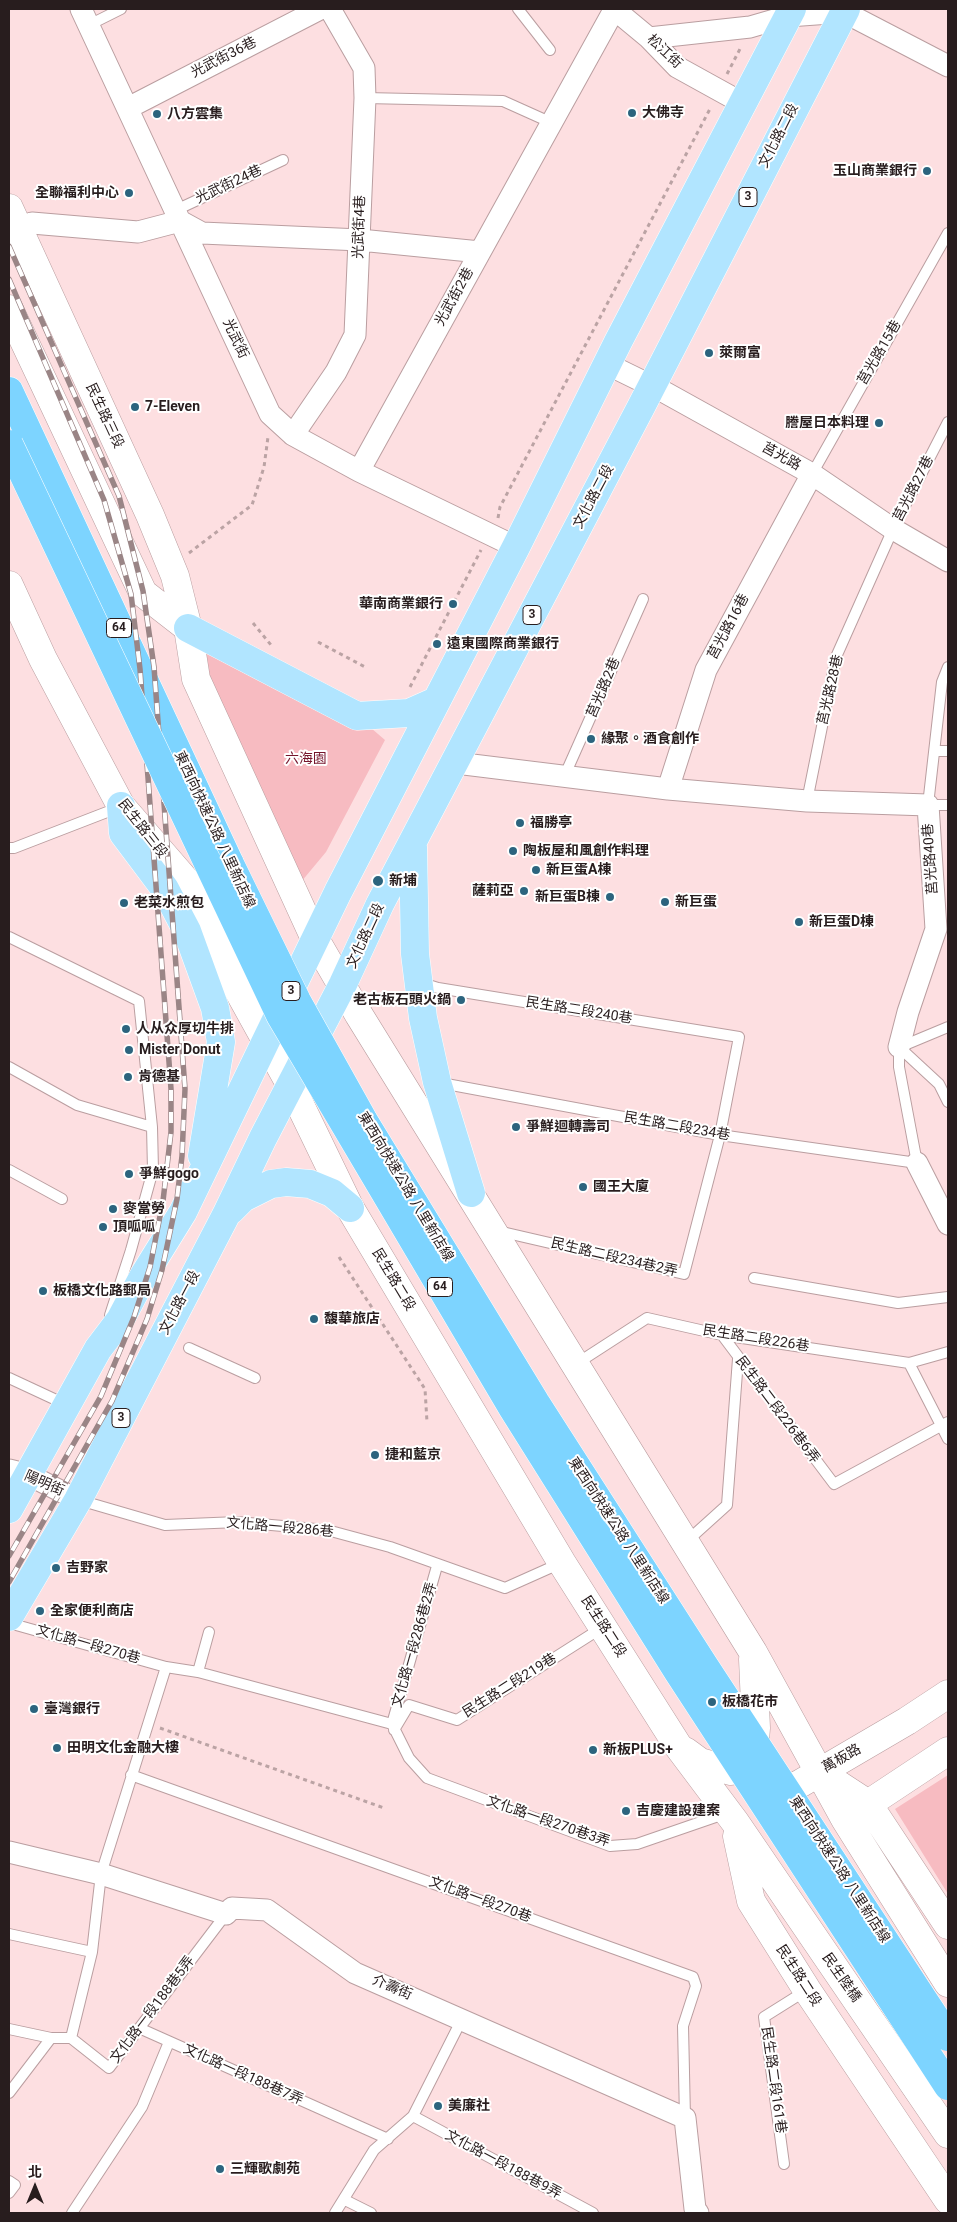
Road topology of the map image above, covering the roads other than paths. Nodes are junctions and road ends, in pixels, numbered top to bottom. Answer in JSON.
{"nodes":[{"id":1,"x":121,"y":9,"type":"edge"},
{"id":2,"x":320,"y":9,"type":"edge"},
{"id":3,"x":330,"y":9,"type":"edge"},
{"id":4,"x":518,"y":9,"type":"edge"},
{"id":5,"x":614,"y":9,"type":"edge"},
{"id":6,"x":845,"y":11,"type":"edge"},
{"id":7,"x":790,"y":13,"type":"edge"},
{"id":8,"x":85,"y":17,"type":"edge"},
{"id":9,"x":649,"y":38,"type":"junction"},
{"id":10,"x":550,"y":50,"type":"dead end"},
{"id":11,"x":948,"y":66,"type":"edge"},
{"id":12,"x":365,"y":98,"type":"junction"},
{"id":13,"x":744,"y":104,"type":"junction"},
{"id":14,"x":128,"y":108,"type":"junction"},
{"id":15,"x":552,"y":123,"type":"junction"},
{"id":16,"x":283,"y":160,"type":"dead end"},
{"id":17,"x":178,"y":215,"type":"junction"},
{"id":18,"x":13,"y":218,"type":"edge"},
{"id":19,"x":948,"y":233,"type":"edge"},
{"id":20,"x":360,"y":240,"type":"junction"},
{"id":21,"x":480,"y":252,"type":"junction"},
{"id":22,"x":9,"y":309,"type":"edge"},
{"id":23,"x":607,"y":364,"type":"junction"},
{"id":24,"x":652,"y":386,"type":"junction"},
{"id":25,"x":9,"y":391,"type":"edge"},
{"id":26,"x":948,"y":422,"type":"edge"},
{"id":27,"x":293,"y":435,"type":"junction"},
{"id":28,"x":9,"y":444,"type":"edge"},
{"id":29,"x":359,"y":471,"type":"junction"},
{"id":30,"x":812,"y":474,"type":"junction"},
{"id":31,"x":894,"y":529,"type":"junction"},
{"id":32,"x":516,"y":547,"type":"junction"},
{"id":33,"x":948,"y":561,"type":"edge"},
{"id":34,"x":9,"y":585,"type":"edge"},
{"id":35,"x":643,"y":599,"type":"dead end"},
{"id":36,"x":188,"y":628,"type":"junction"},
{"id":37,"x":948,"y":667,"type":"edge"},
{"id":38,"x":436,"y":700,"type":"junction"},
{"id":39,"x":936,"y":751,"type":"junction"},
{"id":40,"x":948,"y":751,"type":"edge"},
{"id":41,"x":456,"y":763,"type":"junction"},
{"id":42,"x":564,"y":777,"type":"junction"},
{"id":43,"x":668,"y":789,"type":"junction"},
{"id":44,"x":808,"y":801,"type":"junction"},
{"id":45,"x":938,"y":805,"type":"edge"},
{"id":46,"x":121,"y":806,"type":"junction"},
{"id":47,"x":413,"y":845,"type":"junction"},
{"id":48,"x":9,"y":848,"type":"edge"},
{"id":49,"x":942,"y":928,"type":"edge"},
{"id":50,"x":9,"y":937,"type":"edge"},
{"id":51,"x":315,"y":939,"type":"junction"},
{"id":52,"x":419,"y":982,"type":"junction"},
{"id":53,"x":342,"y":984,"type":"junction"},
{"id":54,"x":948,"y":1027,"type":"edge"},
{"id":55,"x":266,"y":1043,"type":"junction"},
{"id":56,"x":899,"y":1057,"type":"junction"},
{"id":57,"x":9,"y":1067,"type":"edge"},
{"id":58,"x":437,"y":1082,"type":"junction"},
{"id":59,"x":290,"y":1084,"type":"junction"},
{"id":60,"x":948,"y":1102,"type":"edge"},
{"id":61,"x":152,"y":1127,"type":"junction"},
{"id":62,"x":720,"y":1135,"type":"junction"},
{"id":63,"x":917,"y":1164,"type":"junction"},
{"id":64,"x":9,"y":1170,"type":"edge"},
{"id":65,"x":198,"y":1180,"type":"junction"},
{"id":66,"x":471,"y":1193,"type":"junction"},
{"id":67,"x":62,"y":1199,"type":"dead end"},
{"id":68,"x":350,"y":1208,"type":"junction"},
{"id":69,"x":226,"y":1215,"type":"junction"},
{"id":70,"x":948,"y":1224,"type":"edge"},
{"id":71,"x":493,"y":1230,"type":"junction"},
{"id":72,"x":754,"y":1278,"type":"dead end"},
{"id":73,"x":948,"y":1297,"type":"edge"},
{"id":74,"x":722,"y":1335,"type":"junction"},
{"id":75,"x":189,"y":1348,"type":"dead end"},
{"id":76,"x":98,"y":1349,"type":"junction"},
{"id":77,"x":948,"y":1352,"type":"edge"},
{"id":78,"x":738,"y":1359,"type":"junction"},
{"id":79,"x":909,"y":1363,"type":"junction"},
{"id":80,"x":576,"y":1364,"type":"junction"},
{"id":81,"x":9,"y":1378,"type":"edge"},
{"id":82,"x":255,"y":1378,"type":"dead end"},
{"id":83,"x":68,"y":1406,"type":"junction"},
{"id":84,"x":944,"y":1424,"type":"edge"},
{"id":85,"x":948,"y":1439,"type":"edge"},
{"id":86,"x":19,"y":1473,"type":"edge"},
{"id":87,"x":78,"y":1500,"type":"junction"},
{"id":88,"x":9,"y":1510,"type":"edge"},
{"id":89,"x":686,"y":1543,"type":"junction"},
{"id":90,"x":562,"y":1562,"type":"junction"},
{"id":91,"x":437,"y":1566,"type":"junction"},
{"id":92,"x":9,"y":1617,"type":"edge"},
{"id":93,"x":9,"y":1623,"type":"edge"},
{"id":94,"x":603,"y":1627,"type":"junction"},
{"id":95,"x":209,"y":1632,"type":"dead end"},
{"id":96,"x":753,"y":1652,"type":"junction"},
{"id":97,"x":166,"y":1667,"type":"junction"},
{"id":98,"x":198,"y":1672,"type":"junction"},
{"id":99,"x":948,"y":1694,"type":"edge"},
{"id":100,"x":393,"y":1727,"type":"junction"},
{"id":101,"x":678,"y":1746,"type":"junction"},
{"id":102,"x":948,"y":1751,"type":"edge"},
{"id":103,"x":819,"y":1772,"type":"junction"},
{"id":104,"x":131,"y":1775,"type":"junction"},
{"id":105,"x":868,"y":1804,"type":"junction"},
{"id":106,"x":731,"y":1818,"type":"junction"},
{"id":107,"x":9,"y":1852,"type":"edge"},
{"id":108,"x":101,"y":1874,"type":"junction"},
{"id":109,"x":226,"y":1914,"type":"junction"},
{"id":110,"x":948,"y":1925,"type":"edge"},
{"id":111,"x":9,"y":1934,"type":"edge"},
{"id":112,"x":92,"y":1952,"type":"junction"},
{"id":113,"x":948,"y":1983,"type":"edge"},
{"id":114,"x":807,"y":1990,"type":"junction"},
{"id":115,"x":462,"y":2019,"type":"junction"},
{"id":116,"x":139,"y":2028,"type":"junction"},
{"id":117,"x":9,"y":2030,"type":"edge"},
{"id":118,"x":948,"y":2037,"type":"edge"},
{"id":119,"x":51,"y":2038,"type":"junction"},
{"id":120,"x":71,"y":2038,"type":"junction"},
{"id":121,"x":169,"y":2042,"type":"junction"},
{"id":122,"x":948,"y":2086,"type":"edge"},
{"id":123,"x":9,"y":2093,"type":"edge"},
{"id":124,"x":413,"y":2116,"type":"junction"},
{"id":125,"x":685,"y":2118,"type":"junction"},
{"id":126,"x":948,"y":2134,"type":"edge"},
{"id":127,"x":388,"y":2139,"type":"junction"},
{"id":128,"x":784,"y":2164,"type":"dead end"},
{"id":129,"x":9,"y":2181,"type":"edge"},
{"id":130,"x":9,"y":2193,"type":"edge"},
{"id":131,"x":345,"y":2200,"type":"junction"},
{"id":132,"x":948,"y":2200,"type":"edge"},
{"id":133,"x":695,"y":2212,"type":"edge"},
{"id":134,"x":72,"y":2213,"type":"edge"},
{"id":135,"x":335,"y":2213,"type":"edge"},
{"id":136,"x":371,"y":2213,"type":"edge"},
{"id":137,"x":593,"y":2213,"type":"edge"}],
"edges":[{"from":1,"to":8,"type":"lane"},
{"from":2,"to":14,"type":"street","name":"光武街36巷"},
{"from":3,"to":12,"type":"street","name":"光武街4巷"},
{"from":4,"to":10,"type":"lane"},
{"from":5,"to":9,"type":"street","name":"松江街"},
{"from":5,"to":15,"type":"street","name":"光武街2巷"},
{"from":6,"to":7,"type":"street"},
{"from":6,"to":11,"type":"street"},
{"from":6,"to":24,"type":"main road","name":"文化路二段","number":"3"},
{"from":7,"to":9,"type":"street"},
{"from":7,"to":13,"type":"main road","number":"3"},
{"from":8,"to":14,"type":"street","name":"光武街"},
{"from":9,"to":13,"type":"street","name":"松江街"},
{"from":12,"to":15,"type":"lane"},
{"from":12,"to":20,"type":"street","name":"光武街4巷"},
{"from":13,"to":23,"type":"main road","number":"3"},
{"from":14,"to":17,"type":"street","name":"光武街"},
{"from":15,"to":21,"type":"street","name":"光武街2巷"},
{"from":16,"to":17,"type":"lane","name":"光武街24巷"},
{"from":17,"to":18,"type":"street"},
{"from":17,"to":20,"type":"street"},
{"from":17,"to":27,"type":"street","name":"光武街"},
{"from":18,"to":36,"type":"main road","name":"民生路三段"},
{"from":19,"to":30,"type":"lane","name":"莒光路15巷"},
{"from":20,"to":21,"type":"street"},
{"from":20,"to":27,"type":"street","name":"光武街4巷"},
{"from":21,"to":29,"type":"street","name":"光武街2巷"},
{"from":22,"to":36,"type":"main road"},
{"from":23,"to":24,"type":"street","name":"莒光路"},
{"from":23,"to":32,"type":"main road","number":"3"},
{"from":24,"to":30,"type":"street","name":"莒光路"},
{"from":24,"to":41,"type":"main road","name":"文化路二段","number":"3"},
{"from":25,"to":118,"type":"highway","name":"東西向快速公路 八里新店線","number":"64","bridge":true},
{"from":26,"to":31,"type":"lane","name":"莒光路27巷"},
{"from":27,"to":29,"type":"street","name":"光武街"},
{"from":28,"to":122,"type":"highway","name":"東西向快速公路 八里新店線","number":"64","bridge":true},
{"from":29,"to":32,"type":"street","name":"光武街"},
{"from":30,"to":31,"type":"street","name":"莒光路"},
{"from":30,"to":43,"type":"street","name":"莒光路16巷"},
{"from":31,"to":33,"type":"street","name":"莒光路"},
{"from":31,"to":44,"type":"lane","name":"莒光路28巷"},
{"from":32,"to":38,"type":"main road","number":"3"},
{"from":34,"to":46,"type":"main road","name":"民生路三段"},
{"from":35,"to":42,"type":"lane","name":"莒光路2巷"},
{"from":36,"to":38,"type":"main road"},
{"from":36,"to":51,"type":"main road","name":"民生路三段"},
{"from":37,"to":39,"type":"lane","name":"莒光路40巷"},
{"from":38,"to":51,"type":"main road","number":"3"},
{"from":39,"to":40,"type":"lane"},
{"from":39,"to":45,"type":"lane","name":"莒光路40巷"},
{"from":41,"to":42,"type":"street"},
{"from":41,"to":47,"type":"main road","name":"文化路二段","number":"3"},
{"from":42,"to":43,"type":"street"},
{"from":43,"to":44,"type":"street"},
{"from":44,"to":45,"type":"street"},
{"from":45,"to":49,"type":"street","name":"莒光路40巷"},
{"from":46,"to":48,"type":"lane"},
{"from":46,"to":55,"type":"main road","name":"民生路三段"},
{"from":46,"to":65,"type":"main road"},
{"from":47,"to":52,"type":"main road"},
{"from":47,"to":53,"type":"main road","name":"文化路二段","number":"3"},
{"from":49,"to":56,"type":"street","name":"莒光路40巷"},
{"from":50,"to":61,"type":"lane"},
{"from":51,"to":53,"type":"main road"},
{"from":51,"to":55,"type":"main road","number":"3"},
{"from":52,"to":58,"type":"main road"},
{"from":52,"to":62,"type":"lane","name":"民生路二段240巷"},
{"from":53,"to":59,"type":"main road","name":"文化路一段","number":"3"},
{"from":53,"to":66,"type":"main road"},
{"from":54,"to":56,"type":"lane"},
{"from":55,"to":59,"type":"main road","name":"民生路二段"},
{"from":55,"to":65,"type":"main road","number":"3"},
{"from":56,"to":60,"type":"lane"},
{"from":56,"to":63,"type":"lane"},
{"from":57,"to":61,"type":"lane"},
{"from":58,"to":62,"type":"lane","name":"民生路二段234巷"},
{"from":58,"to":66,"type":"main road"},
{"from":59,"to":68,"type":"main road","name":"民生路二段"},
{"from":59,"to":69,"type":"main road","name":"文化路一段","number":"3"},
{"from":61,"to":76,"type":"lane"},
{"from":62,"to":63,"type":"lane","name":"民生路二段234巷"},
{"from":62,"to":71,"type":"lane","name":"民生路二段234巷2弄"},
{"from":63,"to":70,"type":"street"},
{"from":64,"to":67,"type":"lane"},
{"from":65,"to":76,"type":"main road","number":"3"},
{"from":66,"to":71,"type":"main road"},
{"from":68,"to":69,"type":"main road"},
{"from":68,"to":90,"type":"main road","name":"民生路二段"},
{"from":69,"to":87,"type":"main road","name":"文化路一段","number":"3"},
{"from":71,"to":80,"type":"main road"},
{"from":72,"to":73,"type":"lane"},
{"from":74,"to":78,"type":"lane","name":"民生路二段226巷6弄"},
{"from":74,"to":79,"type":"lane","name":"民生路二段226巷"},
{"from":74,"to":80,"type":"lane","name":"民生路二段226巷"},
{"from":75,"to":82,"type":"lane"},
{"from":76,"to":83,"type":"main road","number":"3"},
{"from":77,"to":79,"type":"lane","name":"民生路二段226巷"},
{"from":78,"to":84,"type":"lane","name":"民生路二段226巷6弄"},
{"from":78,"to":89,"type":"lane"},
{"from":79,"to":84,"type":"lane"},
{"from":80,"to":89,"type":"main road"},
{"from":81,"to":83,"type":"lane"},
{"from":83,"to":86,"type":"main road","number":"3"},
{"from":84,"to":85,"type":"lane"},
{"from":86,"to":87,"type":"street","name":"陽明街"},
{"from":86,"to":88,"type":"main road","number":"3"},
{"from":87,"to":91,"type":"lane","name":"文化路一段286巷"},
{"from":87,"to":92,"type":"main road","name":"文化路一段","number":"3"},
{"from":89,"to":96,"type":"main road"},
{"from":90,"to":91,"type":"lane","name":"文化路一段286巷"},
{"from":90,"to":94,"type":"main road","name":"民生路二段"},
{"from":91,"to":100,"type":"lane","name":"文化路一段286巷2弄"},
{"from":93,"to":97,"type":"lane","name":"文化路一段270巷"},
{"from":94,"to":100,"type":"lane","name":"民生路二段219巷"},
{"from":94,"to":101,"type":"main road","name":"民生路二段"},
{"from":95,"to":98,"type":"lane"},
{"from":96,"to":101,"type":"main road"},
{"from":96,"to":103,"type":"main road"},
{"from":97,"to":98,"type":"lane","name":"文化路一段270巷"},
{"from":97,"to":104,"type":"lane"},
{"from":98,"to":100,"type":"lane","name":"文化路一段270巷"},
{"from":99,"to":103,"type":"main road","name":"萬板路"},
{"from":100,"to":106,"type":"lane","name":"文化路一段270巷3弄"},
{"from":101,"to":106,"type":"main road","name":"民生路二段"},
{"from":102,"to":105,"type":"main road"},
{"from":103,"to":105,"type":"main road"},
{"from":103,"to":106,"type":"main road","name":"萬板路"},
{"from":103,"to":113,"type":"main road"},
{"from":104,"to":108,"type":"lane"},
{"from":104,"to":125,"type":"lane","name":"文化路一段270巷"},
{"from":105,"to":110,"type":"main road"},
{"from":106,"to":114,"type":"main road","name":"民生路二段"},
{"from":106,"to":126,"type":"main road","name":"民生陸橋"},
{"from":107,"to":108,"type":"street"},
{"from":108,"to":109,"type":"street"},
{"from":108,"to":112,"type":"lane"},
{"from":109,"to":115,"type":"street","name":"介壽街"},
{"from":109,"to":116,"type":"lane","name":"文化路一段188巷5弄"},
{"from":111,"to":112,"type":"lane"},
{"from":112,"to":120,"type":"lane"},
{"from":114,"to":128,"type":"lane","name":"民生路二段161巷"},
{"from":114,"to":132,"type":"main road","name":"民生路二段"},
{"from":115,"to":124,"type":"lane"},
{"from":115,"to":125,"type":"street","name":"介壽街"},
{"from":116,"to":120,"type":"lane","name":"文化路一段188巷5弄"},
{"from":116,"to":121,"type":"lane"},
{"from":117,"to":119,"type":"lane"},
{"from":119,"to":120,"type":"lane"},
{"from":119,"to":123,"type":"lane"},
{"from":121,"to":127,"type":"lane","name":"文化路一段188巷7弄"},
{"from":121,"to":134,"type":"lane","name":"文化路一段188巷7弄"},
{"from":124,"to":127,"type":"lane"},
{"from":124,"to":137,"type":"lane","name":"文化路一段188巷9弄"},
{"from":125,"to":133,"type":"street"},
{"from":127,"to":131,"type":"lane"},
{"from":129,"to":130,"type":"lane"},
{"from":131,"to":135,"type":"lane"},
{"from":131,"to":136,"type":"lane"}]}
